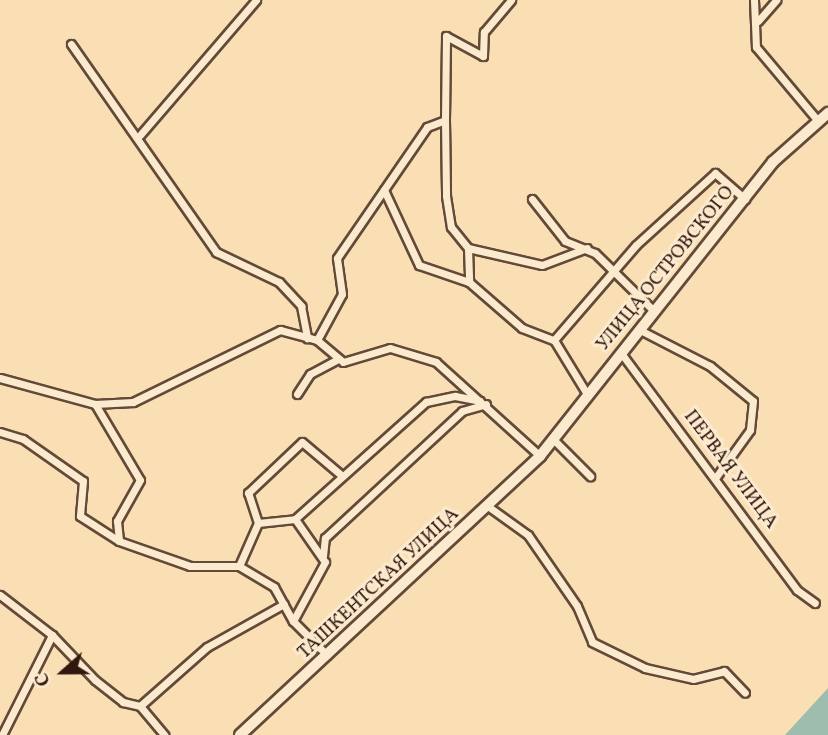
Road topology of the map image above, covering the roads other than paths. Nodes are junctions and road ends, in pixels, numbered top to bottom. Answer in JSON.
{"nodes":[{"id":1,"x":256,"y":0,"type":"edge"},
{"id":2,"x":511,"y":0,"type":"edge"},
{"id":3,"x":754,"y":0,"type":"edge"},
{"id":4,"x":776,"y":0,"type":"edge"},
{"id":5,"x":758,"y":21,"type":"junction"},
{"id":6,"x":71,"y":44,"type":"dead end"},
{"id":7,"x":828,"y":113,"type":"edge"},
{"id":8,"x":445,"y":120,"type":"junction"},
{"id":9,"x":818,"y":121,"type":"junction"},
{"id":10,"x":140,"y":135,"type":"junction"},
{"id":11,"x":384,"y":190,"type":"junction"},
{"id":12,"x":532,"y":199,"type":"dead end"},
{"id":13,"x":745,"y":199,"type":"junction"},
{"id":14,"x":468,"y":248,"type":"junction"},
{"id":15,"x":587,"y":248,"type":"junction"},
{"id":16,"x":617,"y":273,"type":"junction"},
{"id":17,"x":469,"y":282,"type":"junction"},
{"id":18,"x":654,"y":311,"type":"junction"},
{"id":19,"x":640,"y":330,"type":"junction"},
{"id":20,"x":307,"y":338,"type":"junction"},
{"id":21,"x":317,"y":340,"type":"junction"},
{"id":22,"x":554,"y":340,"type":"junction"},
{"id":23,"x":621,"y":353,"type":"junction"},
{"id":24,"x":336,"y":360,"type":"junction"},
{"id":25,"x":0,"y":378,"type":"edge"},
{"id":26,"x":297,"y":394,"type":"dead end"},
{"id":27,"x":587,"y":394,"type":"junction"},
{"id":28,"x":95,"y":404,"type":"junction"},
{"id":29,"x":487,"y":404,"type":"junction"},
{"id":30,"x":0,"y":432,"type":"edge"},
{"id":31,"x":552,"y":438,"type":"junction"},
{"id":32,"x":540,"y":456,"type":"junction"},
{"id":33,"x":340,"y":474,"type":"junction"},
{"id":34,"x":590,"y":476,"type":"dead end"},
{"id":35,"x":716,"y":477,"type":"junction"},
{"id":36,"x":489,"y":507,"type":"junction"},
{"id":37,"x":295,"y":519,"type":"junction"},
{"id":38,"x":258,"y":523,"type":"junction"},
{"id":39,"x":119,"y":541,"type":"junction"},
{"id":40,"x":323,"y":556,"type":"junction"},
{"id":41,"x":239,"y":566,"type":"junction"},
{"id":42,"x":0,"y":595,"type":"edge"},
{"id":43,"x":815,"y":603,"type":"dead end"},
{"id":44,"x":284,"y":604,"type":"junction"},
{"id":45,"x":293,"y":621,"type":"junction"},
{"id":46,"x":52,"y":635,"type":"junction"},
{"id":47,"x":327,"y":655,"type":"junction"},
{"id":48,"x":745,"y":693,"type":"dead end"},
{"id":49,"x":140,"y":706,"type":"junction"},
{"id":50,"x":2,"y":735,"type":"edge"},
{"id":51,"x":164,"y":735,"type":"edge"},
{"id":52,"x":240,"y":735,"type":"edge"}],
"edges":[{"from":1,"to":10,"type":"street"},
{"from":2,"to":8,"type":"street"},
{"from":3,"to":5,"type":"street"},
{"from":4,"to":5,"type":"street"},
{"from":5,"to":9,"type":"street"},
{"from":6,"to":10,"type":"street"},
{"from":7,"to":9,"type":"main road","name":"УЛИЦА ОСТРОВСКОГО"},
{"from":8,"to":11,"type":"street"},
{"from":8,"to":14,"type":"street"},
{"from":9,"to":13,"type":"main road","name":"УЛИЦА ОСТРОВСКОГО"},
{"from":10,"to":20,"type":"street"},
{"from":11,"to":17,"type":"street"},
{"from":11,"to":21,"type":"street"},
{"from":12,"to":15,"type":"street"},
{"from":13,"to":16,"type":"street"},
{"from":13,"to":18,"type":"main road","name":"УЛИЦА ОСТРОВСКОГО"},
{"from":14,"to":15,"type":"street"},
{"from":14,"to":17,"type":"street"},
{"from":15,"to":16,"type":"street"},
{"from":16,"to":18,"type":"street"},
{"from":16,"to":22,"type":"street"},
{"from":17,"to":22,"type":"street"},
{"from":18,"to":19,"type":"main road","name":"УЛИЦА ОСТРОВСКОГО"},
{"from":19,"to":23,"type":"main road","name":"УЛИЦА ОСТРОВСКОГО"},
{"from":19,"to":35,"type":"street"},
{"from":20,"to":21,"type":"street"},
{"from":20,"to":28,"type":"street"},
{"from":21,"to":24,"type":"street"},
{"from":22,"to":27,"type":"street"},
{"from":23,"to":27,"type":"main road","name":"УЛИЦА ОСТРОВСКОГО"},
{"from":23,"to":35,"type":"street","name":"ПЕРВАЯ УЛИЦА"},
{"from":24,"to":26,"type":"street"},
{"from":24,"to":29,"type":"street"},
{"from":25,"to":28,"type":"street"},
{"from":27,"to":31,"type":"main road","name":"УЛИЦА ОСТРОВСКОГО"},
{"from":28,"to":39,"type":"street"},
{"from":29,"to":32,"type":"street"},
{"from":29,"to":33,"type":"street"},
{"from":29,"to":40,"type":"street"},
{"from":30,"to":39,"type":"street"},
{"from":31,"to":32,"type":"main road","name":"УЛИЦА ОСТРОВСКОГО"},
{"from":31,"to":34,"type":"street"},
{"from":32,"to":36,"type":"main road","name":"ТАШКЕНТСКАЯ УЛИЦА"},
{"from":33,"to":37,"type":"street"},
{"from":33,"to":38,"type":"street"},
{"from":35,"to":43,"type":"street","name":"ПЕРВАЯ УЛИЦА"},
{"from":36,"to":47,"type":"main road","name":"ТАШКЕНТСКАЯ УЛИЦА"},
{"from":36,"to":48,"type":"street"},
{"from":37,"to":38,"type":"street"},
{"from":37,"to":40,"type":"street"},
{"from":38,"to":41,"type":"street"},
{"from":39,"to":41,"type":"street"},
{"from":40,"to":45,"type":"street"},
{"from":41,"to":44,"type":"street"},
{"from":42,"to":46,"type":"street"},
{"from":44,"to":45,"type":"street"},
{"from":44,"to":49,"type":"street"},
{"from":45,"to":47,"type":"street"},
{"from":46,"to":49,"type":"street"},
{"from":46,"to":50,"type":"street"},
{"from":47,"to":52,"type":"main road","name":"ТАШКЕНТСКАЯ УЛИЦА"},
{"from":49,"to":51,"type":"street"}]}
